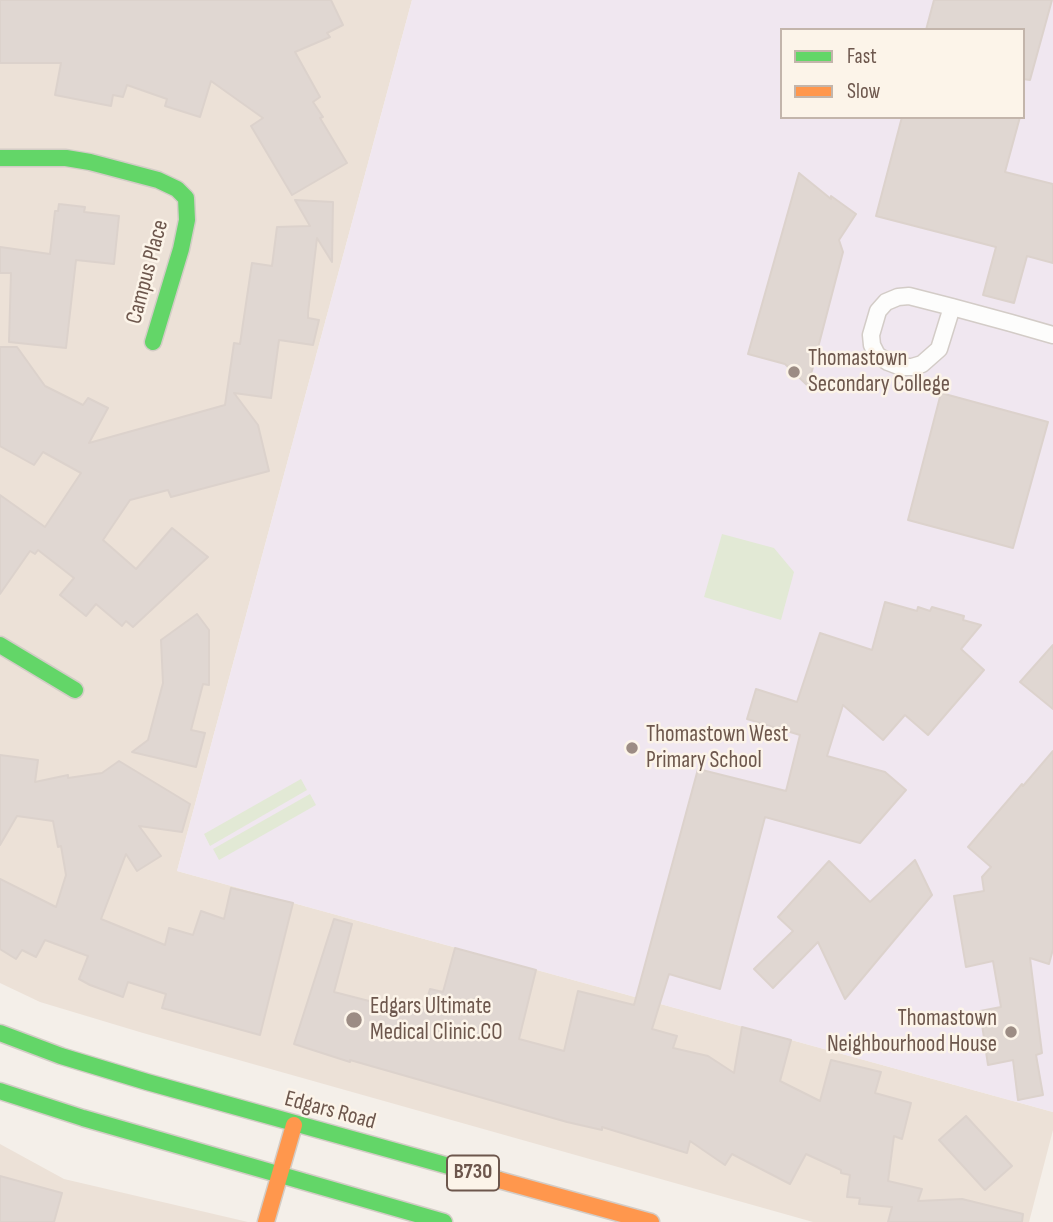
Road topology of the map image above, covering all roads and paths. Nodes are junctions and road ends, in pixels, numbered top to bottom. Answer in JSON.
{"nodes":[{"id":1,"x":0,"y":158,"type":"edge"},
{"id":2,"x":952,"y":307,"type":"junction"},
{"id":3,"x":1053,"y":335,"type":"edge"},
{"id":4,"x":153,"y":342,"type":"dead end"},
{"id":5,"x":0,"y":645,"type":"edge"},
{"id":6,"x":75,"y":690,"type":"dead end"},
{"id":7,"x":0,"y":1033,"type":"edge"},
{"id":8,"x":0,"y":1091,"type":"edge"},
{"id":9,"x":294,"y":1125,"type":"junction"},
{"id":10,"x":279,"y":1175,"type":"junction"},
{"id":11,"x":266,"y":1222,"type":"edge"},
{"id":12,"x":444,"y":1222,"type":"edge"},
{"id":13,"x":651,"y":1222,"type":"edge"}],
"edges":[{"from":1,"to":4,"type":"main road","name":"Campus Place"},
{"from":2,"to":2,"type":"lane"},
{"from":2,"to":3,"type":"lane"},
{"from":5,"to":6,"type":"main road"},
{"from":7,"to":9,"type":"main road","name":"Edgars Road","number":"B730"},
{"from":8,"to":10,"type":"main road","number":"B730"},
{"from":9,"to":10,"type":"main road"},
{"from":9,"to":13,"type":"main road","name":"Edgars Road","number":"B730"},
{"from":10,"to":11,"type":"main road"},
{"from":10,"to":12,"type":"main road","number":"B730"}]}
